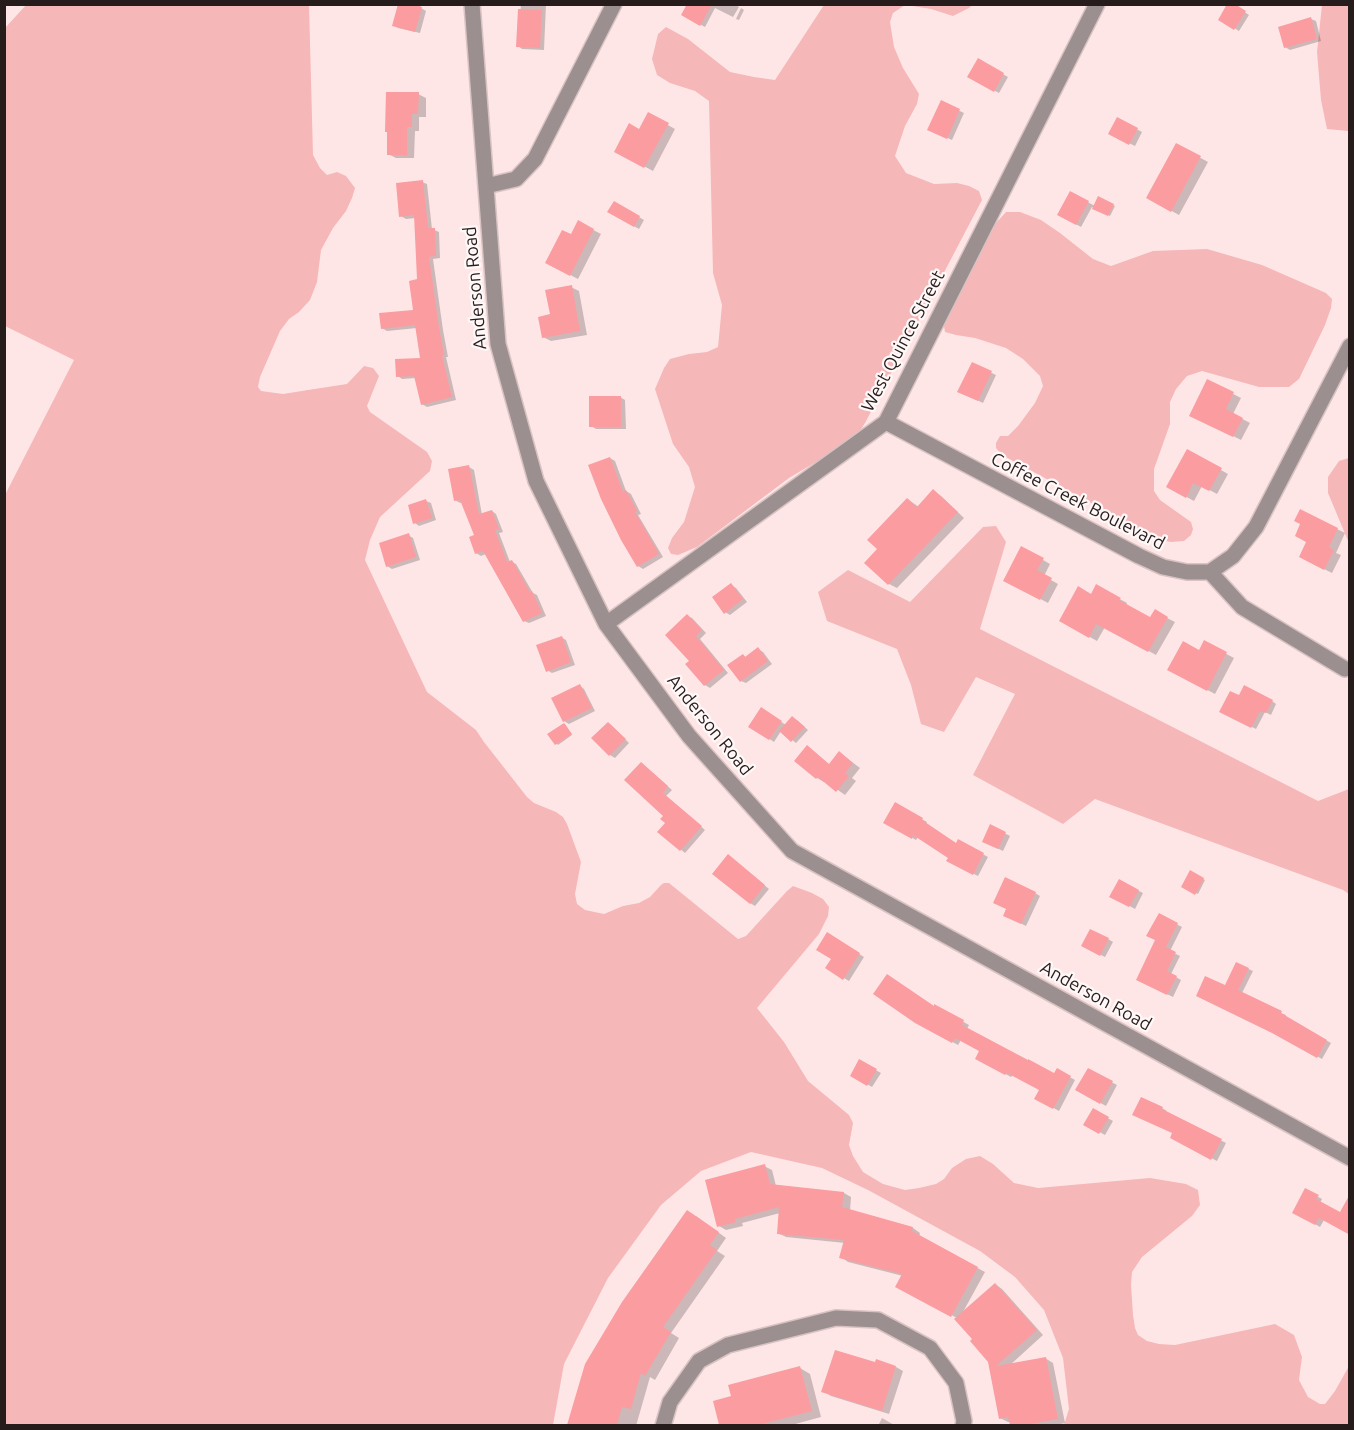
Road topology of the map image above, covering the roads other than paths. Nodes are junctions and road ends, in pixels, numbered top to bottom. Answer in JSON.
{"nodes":[{"id":1,"x":472,"y":4,"type":"edge"},
{"id":2,"x":614,"y":4,"type":"edge"},
{"id":3,"x":1097,"y":4,"type":"edge"},
{"id":4,"x":486,"y":186,"type":"junction"},
{"id":5,"x":1350,"y":346,"type":"edge"},
{"id":6,"x":886,"y":422,"type":"junction"},
{"id":7,"x":1210,"y":572,"type":"junction"},
{"id":8,"x":606,"y":624,"type":"junction"},
{"id":9,"x":1345,"y":669,"type":"dead end"},
{"id":10,"x":1350,"y":1158,"type":"edge"},
{"id":11,"x":663,"y":1425,"type":"edge"},
{"id":12,"x":963,"y":1425,"type":"edge"}],
"edges":[{"from":1,"to":4,"type":"street","name":"Anderson Road"},
{"from":2,"to":4,"type":"street"},
{"from":3,"to":6,"type":"street","name":"West Quince Street"},
{"from":4,"to":8,"type":"street","name":"Anderson Road"},
{"from":5,"to":7,"type":"street"},
{"from":6,"to":7,"type":"street","name":"Coffee Creek Boulevard"},
{"from":6,"to":8,"type":"street","name":"West Quince Street"},
{"from":7,"to":9,"type":"street"},
{"from":8,"to":10,"type":"street","name":"Anderson Road"},
{"from":11,"to":12,"type":"street"}]}
